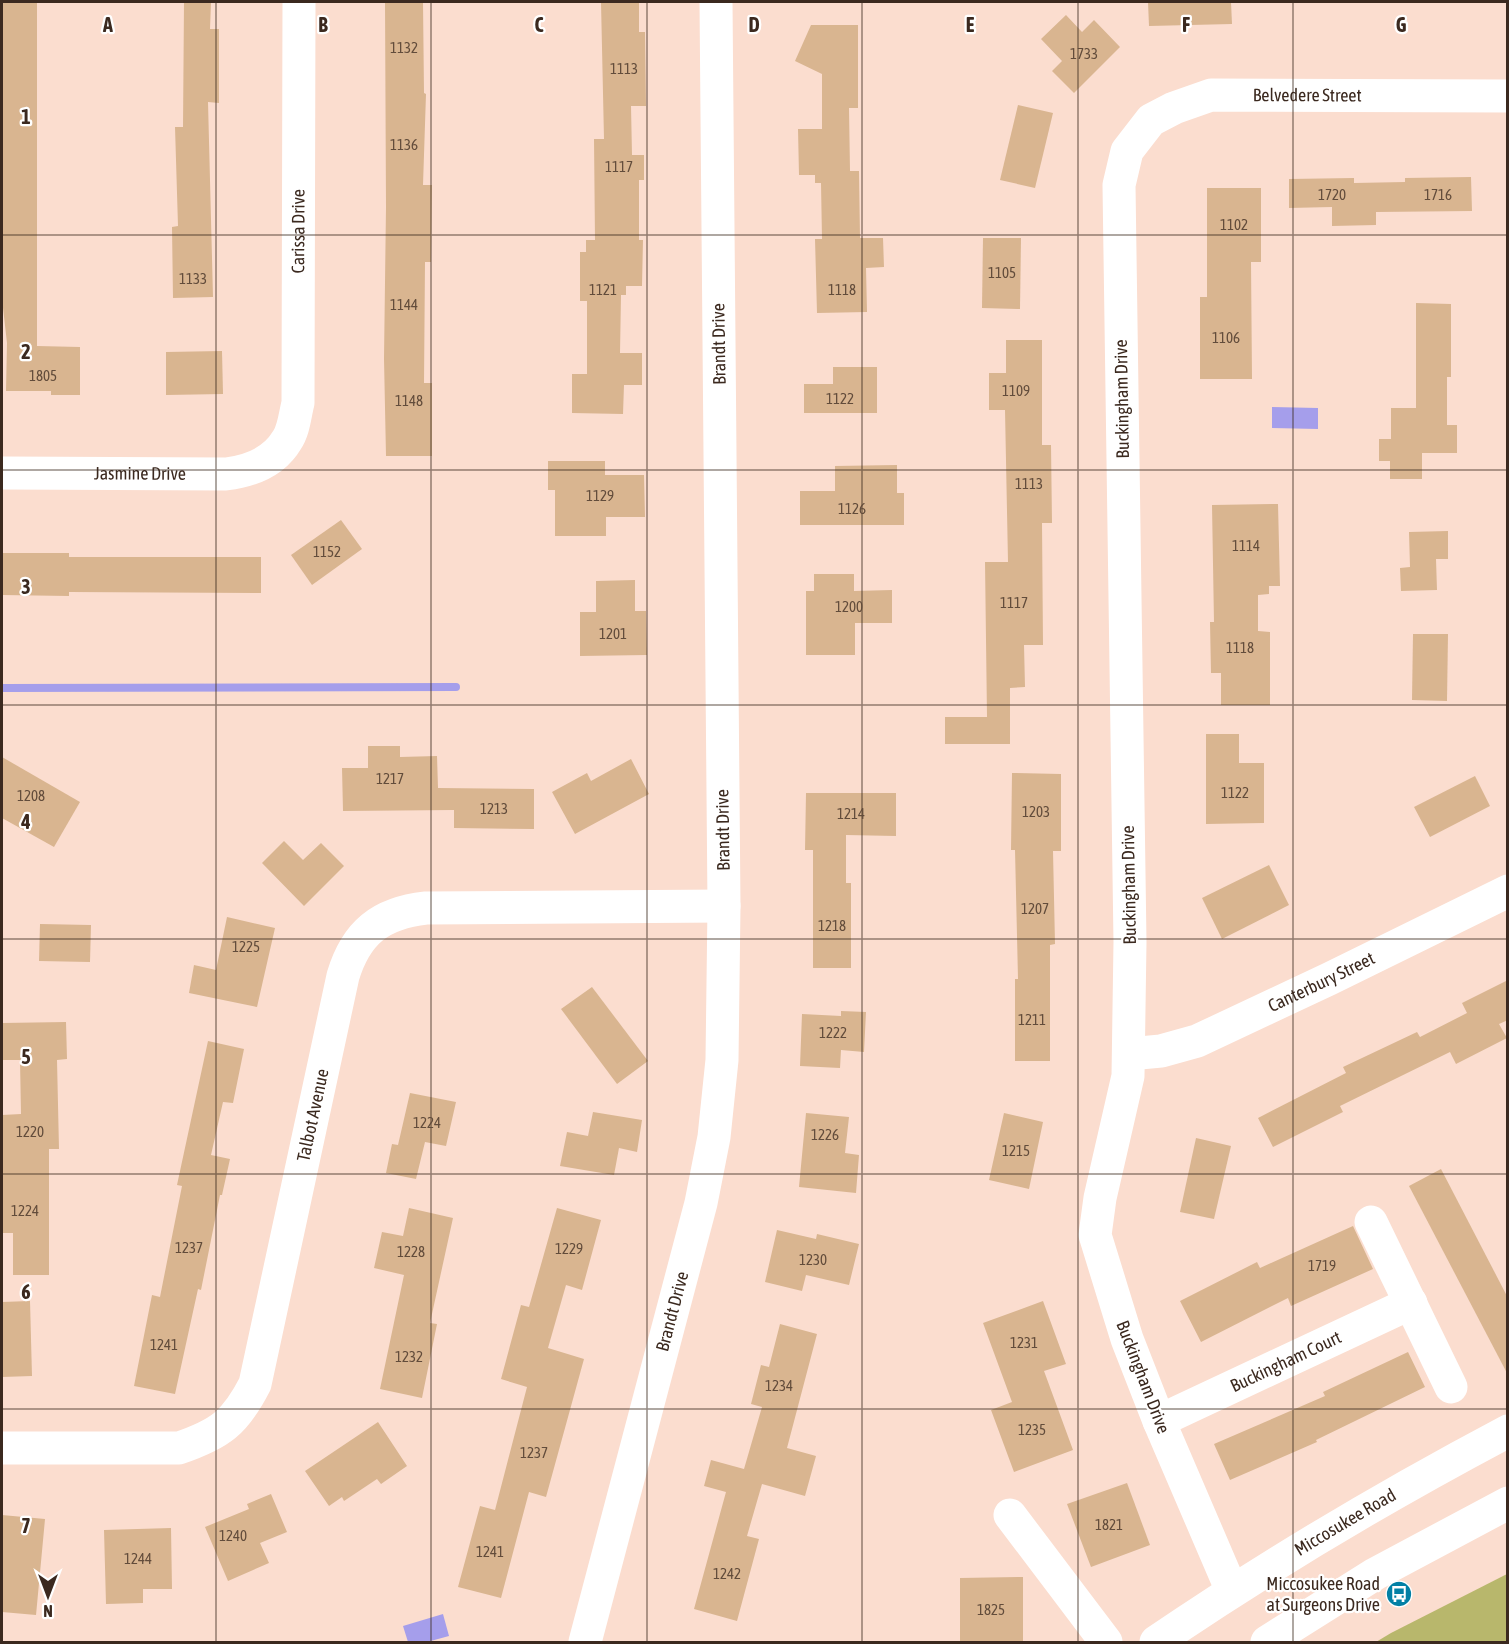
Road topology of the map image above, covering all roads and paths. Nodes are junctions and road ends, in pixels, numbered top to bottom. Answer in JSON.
{"nodes":[{"id":1,"x":299,"y":2,"type":"edge"},
{"id":2,"x":716,"y":2,"type":"edge"},
{"id":3,"x":1508,"y":96,"type":"edge"},
{"id":4,"x":1127,"y":151,"type":"joint"},
{"id":5,"x":274,"y":456,"type":"joint"},
{"id":6,"x":2,"y":472,"type":"edge"},
{"id":7,"x":1508,"y":891,"type":"edge"},
{"id":8,"x":724,"y":906,"type":"junction"},
{"id":9,"x":1130,"y":1054,"type":"junction"},
{"id":10,"x":1371,"y":1222,"type":"dead end"},
{"id":11,"x":1411,"y":1303,"type":"junction"},
{"id":12,"x":1451,"y":1387,"type":"dead end"},
{"id":13,"x":1159,"y":1420,"type":"junction"},
{"id":14,"x":1508,"y":1431,"type":"edge"},
{"id":15,"x":2,"y":1448,"type":"edge"},
{"id":16,"x":1508,"y":1503,"type":"edge"},
{"id":17,"x":1010,"y":1515,"type":"dead end"},
{"id":18,"x":1232,"y":1591,"type":"junction"},
{"id":19,"x":585,"y":1642,"type":"edge"},
{"id":20,"x":1106,"y":1642,"type":"edge"},
{"id":21,"x":1156,"y":1642,"type":"edge"},
{"id":22,"x":1267,"y":1642,"type":"edge"}],
"edges":[{"from":1,"to":5,"type":"street","name":"Carissa Drive"},
{"from":2,"to":8,"type":"street","name":"Brandt Drive"},
{"from":3,"to":4,"type":"street","name":"Belvedere Street"},
{"from":4,"to":9,"type":"street","name":"Buckingham Drive"},
{"from":5,"to":6,"type":"street","name":"Jasmine Drive"},
{"from":7,"to":9,"type":"street","name":"Canterbury Street"},
{"from":8,"to":15,"type":"street","name":"Talbot Avenue"},
{"from":8,"to":19,"type":"street","name":"Brandt Drive"},
{"from":9,"to":13,"type":"street","name":"Buckingham Drive"},
{"from":10,"to":11,"type":"street"},
{"from":11,"to":12,"type":"street"},
{"from":11,"to":13,"type":"street","name":"Buckingham Court"},
{"from":13,"to":18,"type":"street","name":"Buckingham Drive"},
{"from":14,"to":18,"type":"street","name":"Miccosukee Road"},
{"from":16,"to":22,"type":"street"},
{"from":17,"to":20,"type":"street"},
{"from":18,"to":21,"type":"street","name":"Miccosukee Road"}]}
